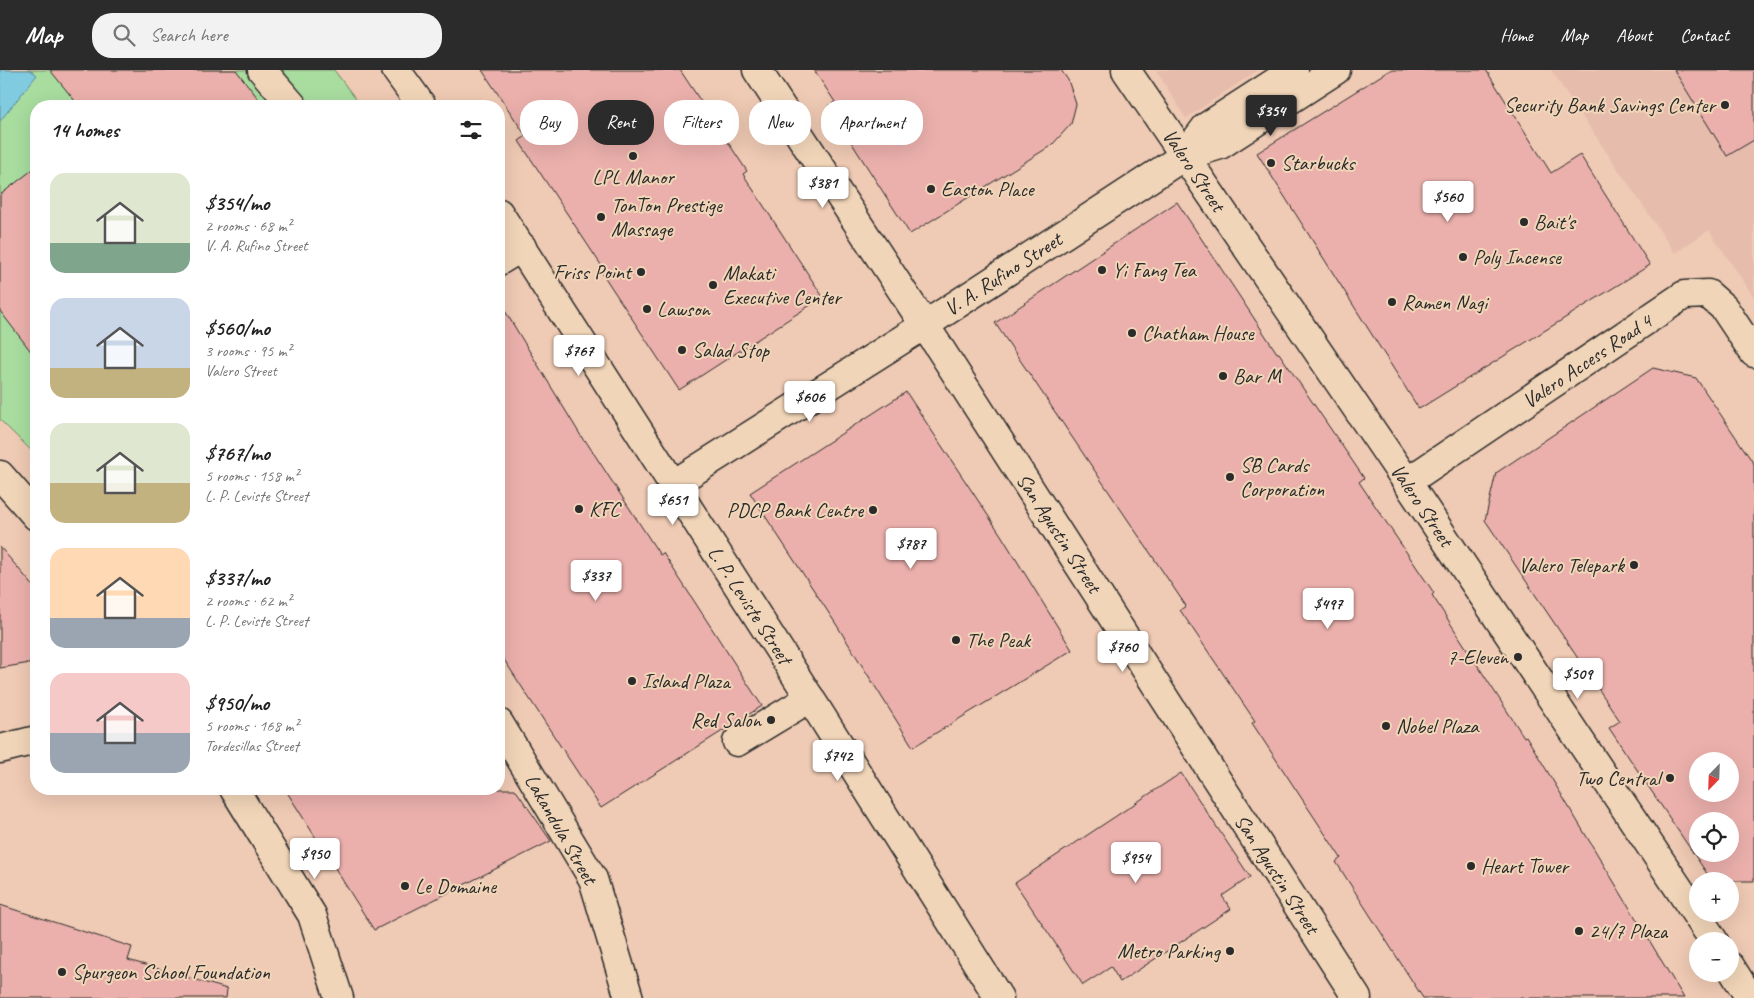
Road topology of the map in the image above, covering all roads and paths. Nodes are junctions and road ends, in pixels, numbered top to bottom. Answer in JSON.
{"nodes":[{"id":1,"x":262,"y":70,"type":"edge"},
{"id":2,"x":396,"y":70,"type":"edge"},
{"id":3,"x":757,"y":70,"type":"edge"},
{"id":4,"x":1126,"y":70,"type":"edge"},
{"id":5,"x":1294,"y":70,"type":"edge"},
{"id":6,"x":1336,"y":70,"type":"edge"},
{"id":7,"x":288,"y":100,"type":"edge"},
{"id":8,"x":418,"y":100,"type":"edge"},
{"id":9,"x":1184,"y":156,"type":"junction"},
{"id":10,"x":505,"y":222,"type":"edge"},
{"id":11,"x":522,"y":246,"type":"junction"},
{"id":12,"x":505,"y":257,"type":"edge"},
{"id":13,"x":925,"y":325,"type":"junction"},
{"id":14,"x":1754,"y":353,"type":"edge"},
{"id":15,"x":0,"y":475,"type":"edge"},
{"id":16,"x":1407,"y":482,"type":"junction"},
{"id":17,"x":672,"y":485,"type":"junction"},
{"id":18,"x":30,"y":509,"type":"edge"},
{"id":19,"x":810,"y":698,"type":"junction"},
{"id":20,"x":505,"y":733,"type":"edge"},
{"id":21,"x":30,"y":742,"type":"edge"},
{"id":22,"x":737,"y":742,"type":"dead end"},
{"id":23,"x":0,"y":749,"type":"edge"},
{"id":24,"x":238,"y":795,"type":"edge"},
{"id":25,"x":1708,"y":932,"type":"edge"},
{"id":26,"x":1739,"y":980,"type":"edge"},
{"id":27,"x":340,"y":998,"type":"edge"},
{"id":28,"x":629,"y":998,"type":"edge"},
{"id":29,"x":1000,"y":998,"type":"edge"},
{"id":30,"x":1356,"y":998,"type":"edge"},
{"id":31,"x":1750,"y":998,"type":"edge"}],
"edges":[{"from":1,"to":7,"type":"street"},
{"from":2,"to":8,"type":"street"},
{"from":3,"to":13,"type":"street","name":"San Agustin Street"},
{"from":4,"to":9,"type":"street","name":"Valero Street"},
{"from":5,"to":9,"type":"street"},
{"from":6,"to":9,"type":"street","name":"V. A. Rufino Street"},
{"from":9,"to":13,"type":"street","name":"V. A. Rufino Street"},
{"from":9,"to":16,"type":"street","name":"Valero Street"},
{"from":10,"to":11,"type":"street","name":"L. P. Leviste Street"},
{"from":11,"to":12,"type":"street"},
{"from":11,"to":17,"type":"street","name":"L. P. Leviste Street"},
{"from":13,"to":17,"type":"street","name":"V. A. Rufino Street"},
{"from":13,"to":30,"type":"street","name":"San Agustin Street"},
{"from":14,"to":16,"type":"street","name":"Valero Access Road 4"},
{"from":15,"to":18,"type":"street"},
{"from":16,"to":25,"type":"street","name":"Valero Street"},
{"from":17,"to":19,"type":"street","name":"L. P. Leviste Street"},
{"from":19,"to":22,"type":"street"},
{"from":19,"to":29,"type":"street","name":"L. P. Leviste Street"},
{"from":20,"to":28,"type":"street","name":"Lakandula Street"},
{"from":21,"to":23,"type":"street"},
{"from":24,"to":27,"type":"street"},
{"from":26,"to":31,"type":"street"}]}
